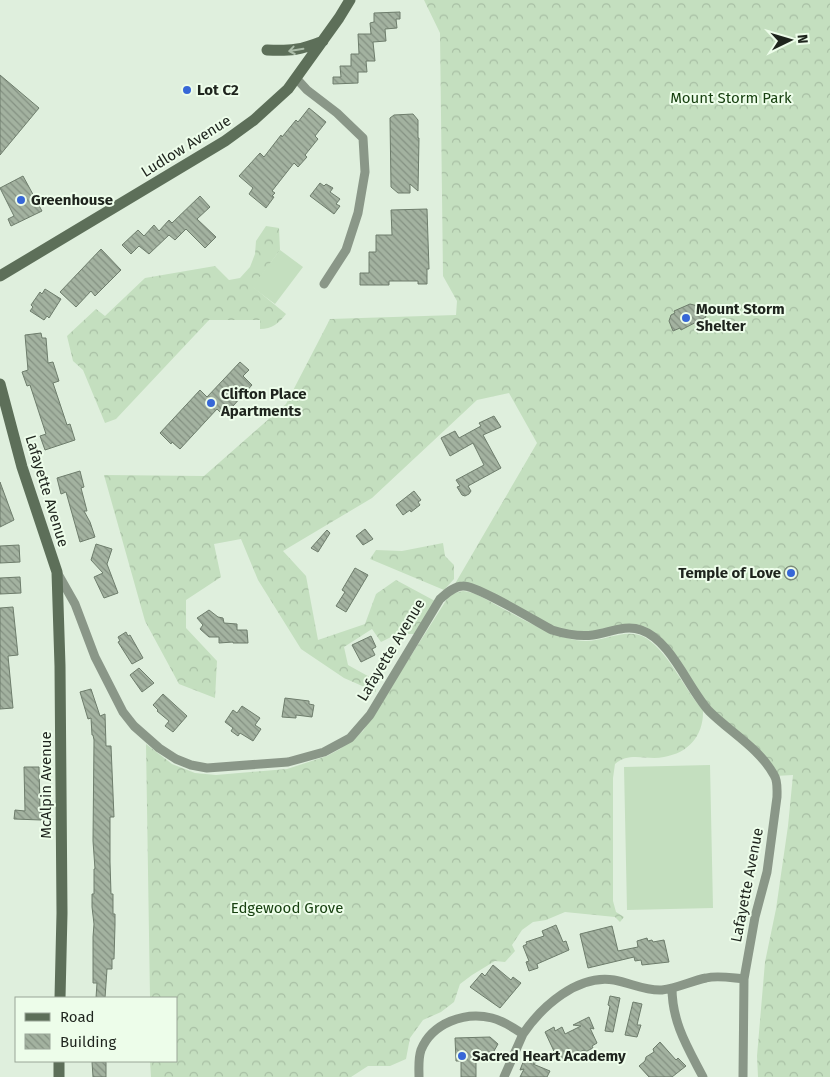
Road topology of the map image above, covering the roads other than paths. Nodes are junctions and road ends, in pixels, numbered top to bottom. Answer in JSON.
{"nodes":[{"id":1,"x":350,"y":0,"type":"edge"},
{"id":2,"x":323,"y":41,"type":"junction"},
{"id":3,"x":267,"y":50,"type":"dead end"},
{"id":4,"x":296,"y":78,"type":"junction"},
{"id":5,"x":1,"y":278,"type":"edge"},
{"id":6,"x":324,"y":284,"type":"dead end"},
{"id":7,"x":0,"y":384,"type":"edge"},
{"id":8,"x":57,"y":572,"type":"junction"},
{"id":9,"x":744,"y":979,"type":"junction"},
{"id":10,"x":672,"y":988,"type":"junction"},
{"id":11,"x":60,"y":997,"type":"edge"},
{"id":12,"x":523,"y":1034,"type":"junction"},
{"id":13,"x":59,"y":1062,"type":"edge"},
{"id":14,"x":59,"y":1077,"type":"edge"},
{"id":15,"x":419,"y":1077,"type":"edge"},
{"id":16,"x":504,"y":1077,"type":"edge"},
{"id":17,"x":703,"y":1077,"type":"edge"},
{"id":18,"x":743,"y":1077,"type":"edge"}],
"edges":[{"from":1,"to":2,"type":"street","name":"Ludlow Avenue"},
{"from":2,"to":3,"type":"street","one_way":true},
{"from":2,"to":4,"type":"street","name":"Ludlow Avenue"},
{"from":4,"to":5,"type":"street","name":"Ludlow Avenue"},
{"from":4,"to":6,"type":"street"},
{"from":7,"to":8,"type":"street","name":"Lafayette Avenue"},
{"from":8,"to":9,"type":"street","name":"Lafayette Avenue"},
{"from":8,"to":11,"type":"street","name":"McAlpin Avenue"},
{"from":9,"to":10,"type":"street"},
{"from":9,"to":18,"type":"street","name":"Lafayette Avenue"},
{"from":10,"to":12,"type":"street"},
{"from":10,"to":17,"type":"street"},
{"from":12,"to":15,"type":"street"},
{"from":12,"to":16,"type":"street"},
{"from":13,"to":14,"type":"street"}]}
